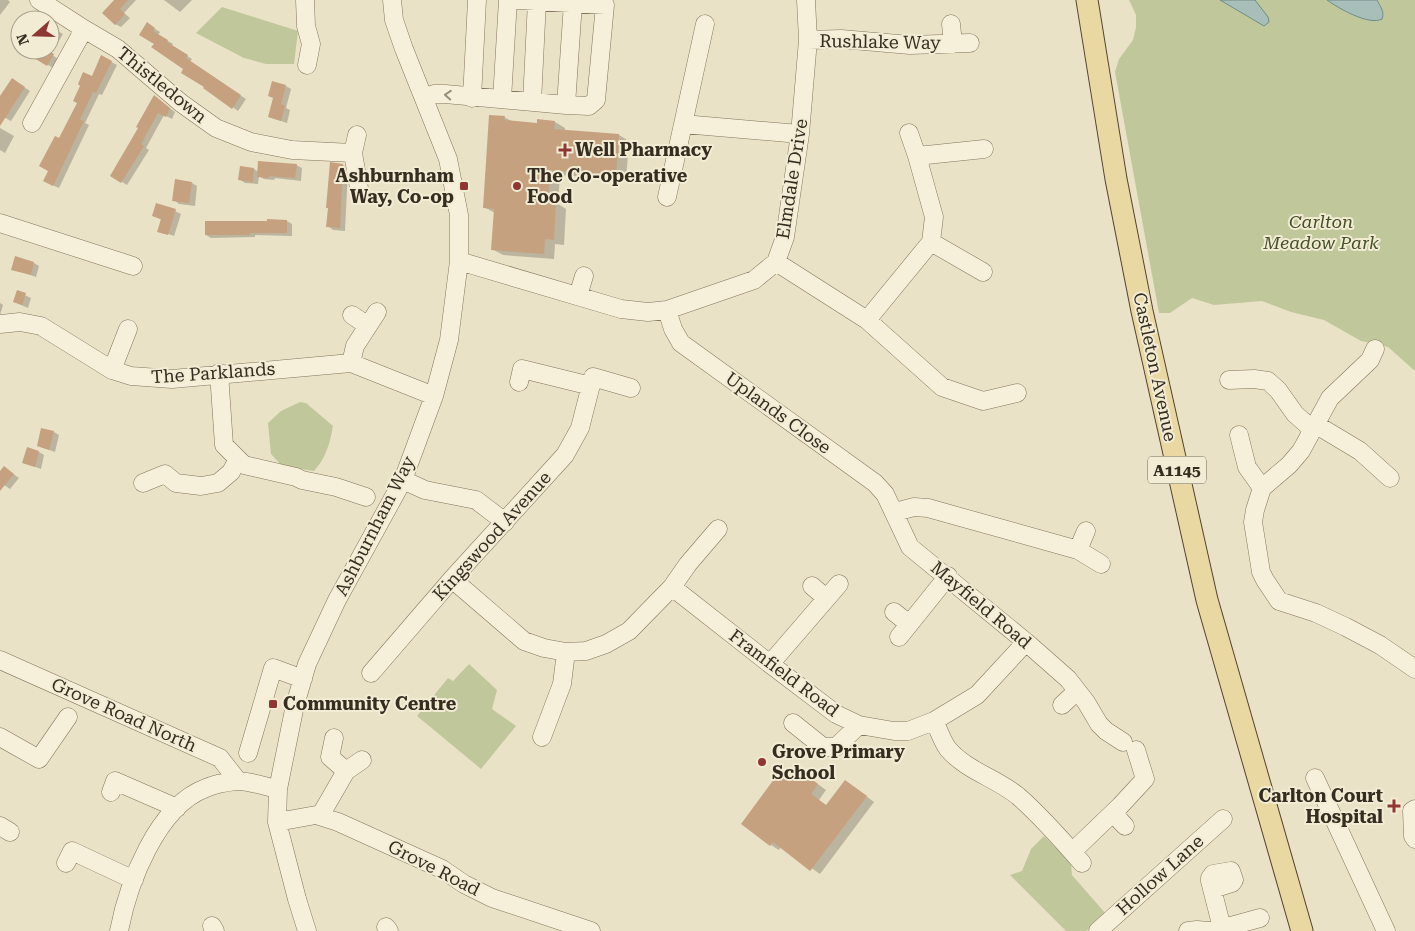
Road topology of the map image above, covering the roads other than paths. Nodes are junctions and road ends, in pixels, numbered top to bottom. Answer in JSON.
{"nodes":[{"id":1,"x":39,"y":0,"type":"edge"},
{"id":2,"x":305,"y":0,"type":"edge"},
{"id":3,"x":392,"y":0,"type":"edge"},
{"id":4,"x":477,"y":0,"type":"edge"},
{"id":5,"x":508,"y":0,"type":"edge"},
{"id":6,"x":518,"y":0,"type":"edge"},
{"id":7,"x":806,"y":0,"type":"edge"},
{"id":8,"x":1088,"y":0,"type":"edge"},
{"id":9,"x":537,"y":1,"type":"edge"},
{"id":10,"x":605,"y":2,"type":"edge"},
{"id":11,"x":573,"y":4,"type":"junction"},
{"id":12,"x":705,"y":24,"type":"dead end"},
{"id":13,"x":951,"y":24,"type":"dead end"},
{"id":14,"x":84,"y":30,"type":"junction"},
{"id":15,"x":808,"y":40,"type":"junction"},
{"id":16,"x":970,"y":42,"type":"dead end"},
{"id":17,"x":953,"y":44,"type":"junction"},
{"id":18,"x":307,"y":65,"type":"dead end"},
{"id":19,"x":424,"y":98,"type":"junction"},
{"id":20,"x":472,"y":98,"type":"junction"},
{"id":21,"x":502,"y":100,"type":"junction"},
{"id":22,"x":532,"y":102,"type":"junction"},
{"id":23,"x":566,"y":105,"type":"junction"},
{"id":24,"x":32,"y":123,"type":"dead end"},
{"id":25,"x":683,"y":124,"type":"junction"},
{"id":26,"x":908,"y":133,"type":"dead end"},
{"id":27,"x":800,"y":134,"type":"junction"},
{"id":28,"x":984,"y":149,"type":"dead end"},
{"id":29,"x":917,"y":156,"type":"junction"},
{"id":30,"x":359,"y":188,"type":"dead end"},
{"id":31,"x":667,"y":197,"type":"dead end"},
{"id":32,"x":0,"y":223,"type":"edge"},
{"id":33,"x":931,"y":242,"type":"junction"},
{"id":34,"x":459,"y":261,"type":"junction"},
{"id":35,"x":776,"y":262,"type":"junction"},
{"id":36,"x":133,"y":266,"type":"dead end"},
{"id":37,"x":983,"y":272,"type":"dead end"},
{"id":38,"x":584,"y":276,"type":"dead end"},
{"id":39,"x":578,"y":296,"type":"junction"},
{"id":40,"x":667,"y":310,"type":"junction"},
{"id":41,"x":352,"y":315,"type":"dead end"},
{"id":42,"x":868,"y":320,"type":"junction"},
{"id":43,"x":0,"y":324,"type":"edge"},
{"id":44,"x":128,"y":329,"type":"dead end"},
{"id":45,"x":1375,"y":349,"type":"dead end"},
{"id":46,"x":351,"y":363,"type":"junction"},
{"id":47,"x":112,"y":370,"type":"junction"},
{"id":48,"x":219,"y":373,"type":"junction"},
{"id":49,"x":1229,"y":381,"type":"dead end"},
{"id":50,"x":519,"y":382,"type":"dead end"},
{"id":51,"x":591,"y":386,"type":"junction"},
{"id":52,"x":631,"y":388,"type":"dead end"},
{"id":53,"x":1017,"y":393,"type":"dead end"},
{"id":54,"x":434,"y":396,"type":"junction"},
{"id":55,"x":1314,"y":426,"type":"junction"},
{"id":56,"x":1239,"y":435,"type":"dead end"},
{"id":57,"x":238,"y":459,"type":"junction"},
{"id":58,"x":1390,"y":478,"type":"dead end"},
{"id":59,"x":403,"y":480,"type":"junction"},
{"id":60,"x":144,"y":483,"type":"dead end"},
{"id":61,"x":1262,"y":488,"type":"junction"},
{"id":62,"x":366,"y":497,"type":"dead end"},
{"id":63,"x":895,"y":512,"type":"junction"},
{"id":64,"x":505,"y":522,"type":"junction"},
{"id":65,"x":718,"y":529,"type":"dead end"},
{"id":66,"x":1086,"y":531,"type":"dead end"},
{"id":67,"x":1078,"y":550,"type":"junction"},
{"id":68,"x":1101,"y":564,"type":"dead end"},
{"id":69,"x":948,"y":576,"type":"junction"},
{"id":70,"x":452,"y":579,"type":"junction"},
{"id":71,"x":839,"y":584,"type":"dead end"},
{"id":72,"x":812,"y":586,"type":"dead end"},
{"id":73,"x":672,"y":587,"type":"junction"},
{"id":74,"x":826,"y":598,"type":"junction"},
{"id":75,"x":894,"y":612,"type":"dead end"},
{"id":76,"x":1026,"y":642,"type":"junction"},
{"id":77,"x":566,"y":652,"type":"junction"},
{"id":78,"x":0,"y":660,"type":"edge"},
{"id":79,"x":770,"y":664,"type":"junction"},
{"id":80,"x":1415,"y":669,"type":"edge"},
{"id":81,"x":370,"y":673,"type":"dead end"},
{"id":82,"x":303,"y":679,"type":"junction"},
{"id":83,"x":1082,"y":697,"type":"junction"},
{"id":84,"x":1062,"y":705,"type":"dead end"},
{"id":85,"x":68,"y":717,"type":"dead end"},
{"id":86,"x":934,"y":721,"type":"junction"},
{"id":87,"x":793,"y":723,"type":"dead end"},
{"id":88,"x":859,"y":725,"type":"junction"},
{"id":89,"x":542,"y":736,"type":"dead end"},
{"id":90,"x":0,"y":737,"type":"edge"},
{"id":91,"x":334,"y":738,"type":"dead end"},
{"id":92,"x":248,"y":753,"type":"dead end"},
{"id":93,"x":362,"y":760,"type":"dead end"},
{"id":94,"x":346,"y":772,"type":"junction"},
{"id":95,"x":1315,"y":778,"type":"dead end"},
{"id":96,"x":238,"y":781,"type":"junction"},
{"id":97,"x":278,"y":789,"type":"junction"},
{"id":98,"x":111,"y":792,"type":"dead end"},
{"id":99,"x":177,"y":808,"type":"junction"},
{"id":100,"x":1415,"y":809,"type":"edge"},
{"id":101,"x":320,"y":816,"type":"junction"},
{"id":102,"x":1223,"y":818,"type":"dead end"},
{"id":103,"x":276,"y":822,"type":"junction"},
{"id":104,"x":1415,"y":839,"type":"edge"},
{"id":105,"x":66,"y":863,"type":"dead end"},
{"id":106,"x":134,"y":880,"type":"junction"},
{"id":107,"x":1213,"y":889,"type":"dead end"},
{"id":108,"x":1260,"y":918,"type":"dead end"},
{"id":109,"x":1215,"y":930,"type":"edge"},
{"id":110,"x":119,"y":931,"type":"edge"},
{"id":111,"x":307,"y":931,"type":"edge"},
{"id":112,"x":591,"y":931,"type":"edge"},
{"id":113,"x":1098,"y":931,"type":"edge"},
{"id":114,"x":1188,"y":931,"type":"edge"},
{"id":115,"x":1302,"y":931,"type":"edge"},
{"id":116,"x":1386,"y":931,"type":"edge"}],
"edges":[{"from":1,"to":14,"type":"street","name":"Thistledown"},
{"from":2,"to":18,"type":"street"},
{"from":3,"to":19,"type":"street","name":"Ashburnham Way"},
{"from":4,"to":20,"type":"street"},
{"from":5,"to":21,"type":"street"},
{"from":6,"to":9,"type":"street"},
{"from":7,"to":15,"type":"street","name":"Elmdale Drive"},
{"from":8,"to":115,"type":"main road","name":"Castleton Avenue","number":"A1145"},
{"from":9,"to":11,"type":"street"},
{"from":9,"to":22,"type":"street"},
{"from":10,"to":11,"type":"street"},
{"from":10,"to":23,"type":"street"},
{"from":11,"to":23,"type":"street"},
{"from":12,"to":25,"type":"street"},
{"from":13,"to":17,"type":"street","name":"Rushlake Way"},
{"from":14,"to":24,"type":"street"},
{"from":14,"to":30,"type":"street","name":"Thistledown"},
{"from":15,"to":17,"type":"street","name":"Rushlake Way"},
{"from":15,"to":27,"type":"street","name":"Elmdale Drive"},
{"from":16,"to":17,"type":"street","name":"Rushlake Way"},
{"from":20,"to":19,"type":"street","one_way":true},
{"from":19,"to":34,"type":"street","name":"Ashburnham Way"},
{"from":20,"to":21,"type":"street"},
{"from":21,"to":22,"type":"street"},
{"from":22,"to":23,"type":"street"},
{"from":25,"to":27,"type":"street"},
{"from":25,"to":31,"type":"street"},
{"from":26,"to":29,"type":"street"},
{"from":27,"to":35,"type":"street","name":"Elmdale Drive"},
{"from":28,"to":29,"type":"street"},
{"from":29,"to":33,"type":"street"},
{"from":32,"to":36,"type":"street"},
{"from":33,"to":37,"type":"street"},
{"from":33,"to":42,"type":"street"},
{"from":34,"to":39,"type":"street","name":"Elmdale Drive"},
{"from":34,"to":54,"type":"street","name":"Ashburnham Way"},
{"from":35,"to":40,"type":"street","name":"Elmdale Drive"},
{"from":35,"to":42,"type":"street"},
{"from":38,"to":39,"type":"street"},
{"from":39,"to":40,"type":"street","name":"Elmdale Drive"},
{"from":40,"to":63,"type":"street","name":"Uplands Close"},
{"from":41,"to":46,"type":"street"},
{"from":42,"to":53,"type":"street"},
{"from":43,"to":47,"type":"street","name":"The Parklands"},
{"from":44,"to":47,"type":"street"},
{"from":45,"to":55,"type":"street"},
{"from":46,"to":48,"type":"street","name":"The Parklands"},
{"from":46,"to":54,"type":"street","name":"The Parklands"},
{"from":47,"to":48,"type":"street","name":"The Parklands"},
{"from":48,"to":57,"type":"street"},
{"from":49,"to":55,"type":"street"},
{"from":50,"to":51,"type":"street"},
{"from":51,"to":52,"type":"street"},
{"from":51,"to":64,"type":"street","name":"Kingswood Avenue"},
{"from":54,"to":59,"type":"street","name":"Ashburnham Way"},
{"from":55,"to":58,"type":"street"},
{"from":55,"to":61,"type":"street"},
{"from":56,"to":61,"type":"street"},
{"from":57,"to":60,"type":"street"},
{"from":57,"to":62,"type":"street"},
{"from":59,"to":64,"type":"street"},
{"from":59,"to":82,"type":"street","name":"Ashburnham Way"},
{"from":61,"to":80,"type":"street"},
{"from":63,"to":67,"type":"street"},
{"from":63,"to":69,"type":"street","name":"Mayfield Road"},
{"from":64,"to":70,"type":"street","name":"Kingswood Avenue"},
{"from":65,"to":73,"type":"street"},
{"from":66,"to":67,"type":"street"},
{"from":67,"to":68,"type":"street"},
{"from":69,"to":75,"type":"street"},
{"from":69,"to":76,"type":"street","name":"Mayfield Road"},
{"from":70,"to":77,"type":"street"},
{"from":70,"to":81,"type":"street","name":"Kingswood Avenue"},
{"from":71,"to":74,"type":"street"},
{"from":72,"to":74,"type":"street"},
{"from":73,"to":77,"type":"street"},
{"from":73,"to":79,"type":"street","name":"Framfield Road"},
{"from":74,"to":79,"type":"street"},
{"from":76,"to":83,"type":"street","name":"Mayfield Road"},
{"from":76,"to":86,"type":"street","name":"Framfield Road"},
{"from":77,"to":89,"type":"street"},
{"from":78,"to":96,"type":"street","name":"Grove Road North"},
{"from":79,"to":88,"type":"street","name":"Framfield Road"},
{"from":82,"to":92,"type":"street"},
{"from":82,"to":97,"type":"street","name":"Ashburnham Way"},
{"from":83,"to":84,"type":"street"},
{"from":83,"to":86,"type":"street","name":"Mayfield Road"},
{"from":85,"to":90,"type":"street"},
{"from":86,"to":88,"type":"street","name":"Framfield Road"},
{"from":87,"to":88,"type":"street"},
{"from":91,"to":94,"type":"street"},
{"from":93,"to":94,"type":"street"},
{"from":94,"to":101,"type":"street"},
{"from":95,"to":116,"type":"street"},
{"from":96,"to":97,"type":"street"},
{"from":96,"to":99,"type":"street"},
{"from":97,"to":103,"type":"street","name":"Ashburnham Way"},
{"from":98,"to":99,"type":"street"},
{"from":99,"to":106,"type":"street"},
{"from":100,"to":104,"type":"street"},
{"from":101,"to":103,"type":"street","name":"Grove Road"},
{"from":101,"to":112,"type":"street","name":"Grove Road"},
{"from":102,"to":113,"type":"street","name":"Hollow Lane"},
{"from":103,"to":111,"type":"street","name":"Ashburnham Way"},
{"from":105,"to":106,"type":"street"},
{"from":106,"to":110,"type":"street"},
{"from":107,"to":109,"type":"street"},
{"from":108,"to":109,"type":"street"},
{"from":109,"to":114,"type":"street"}]}
